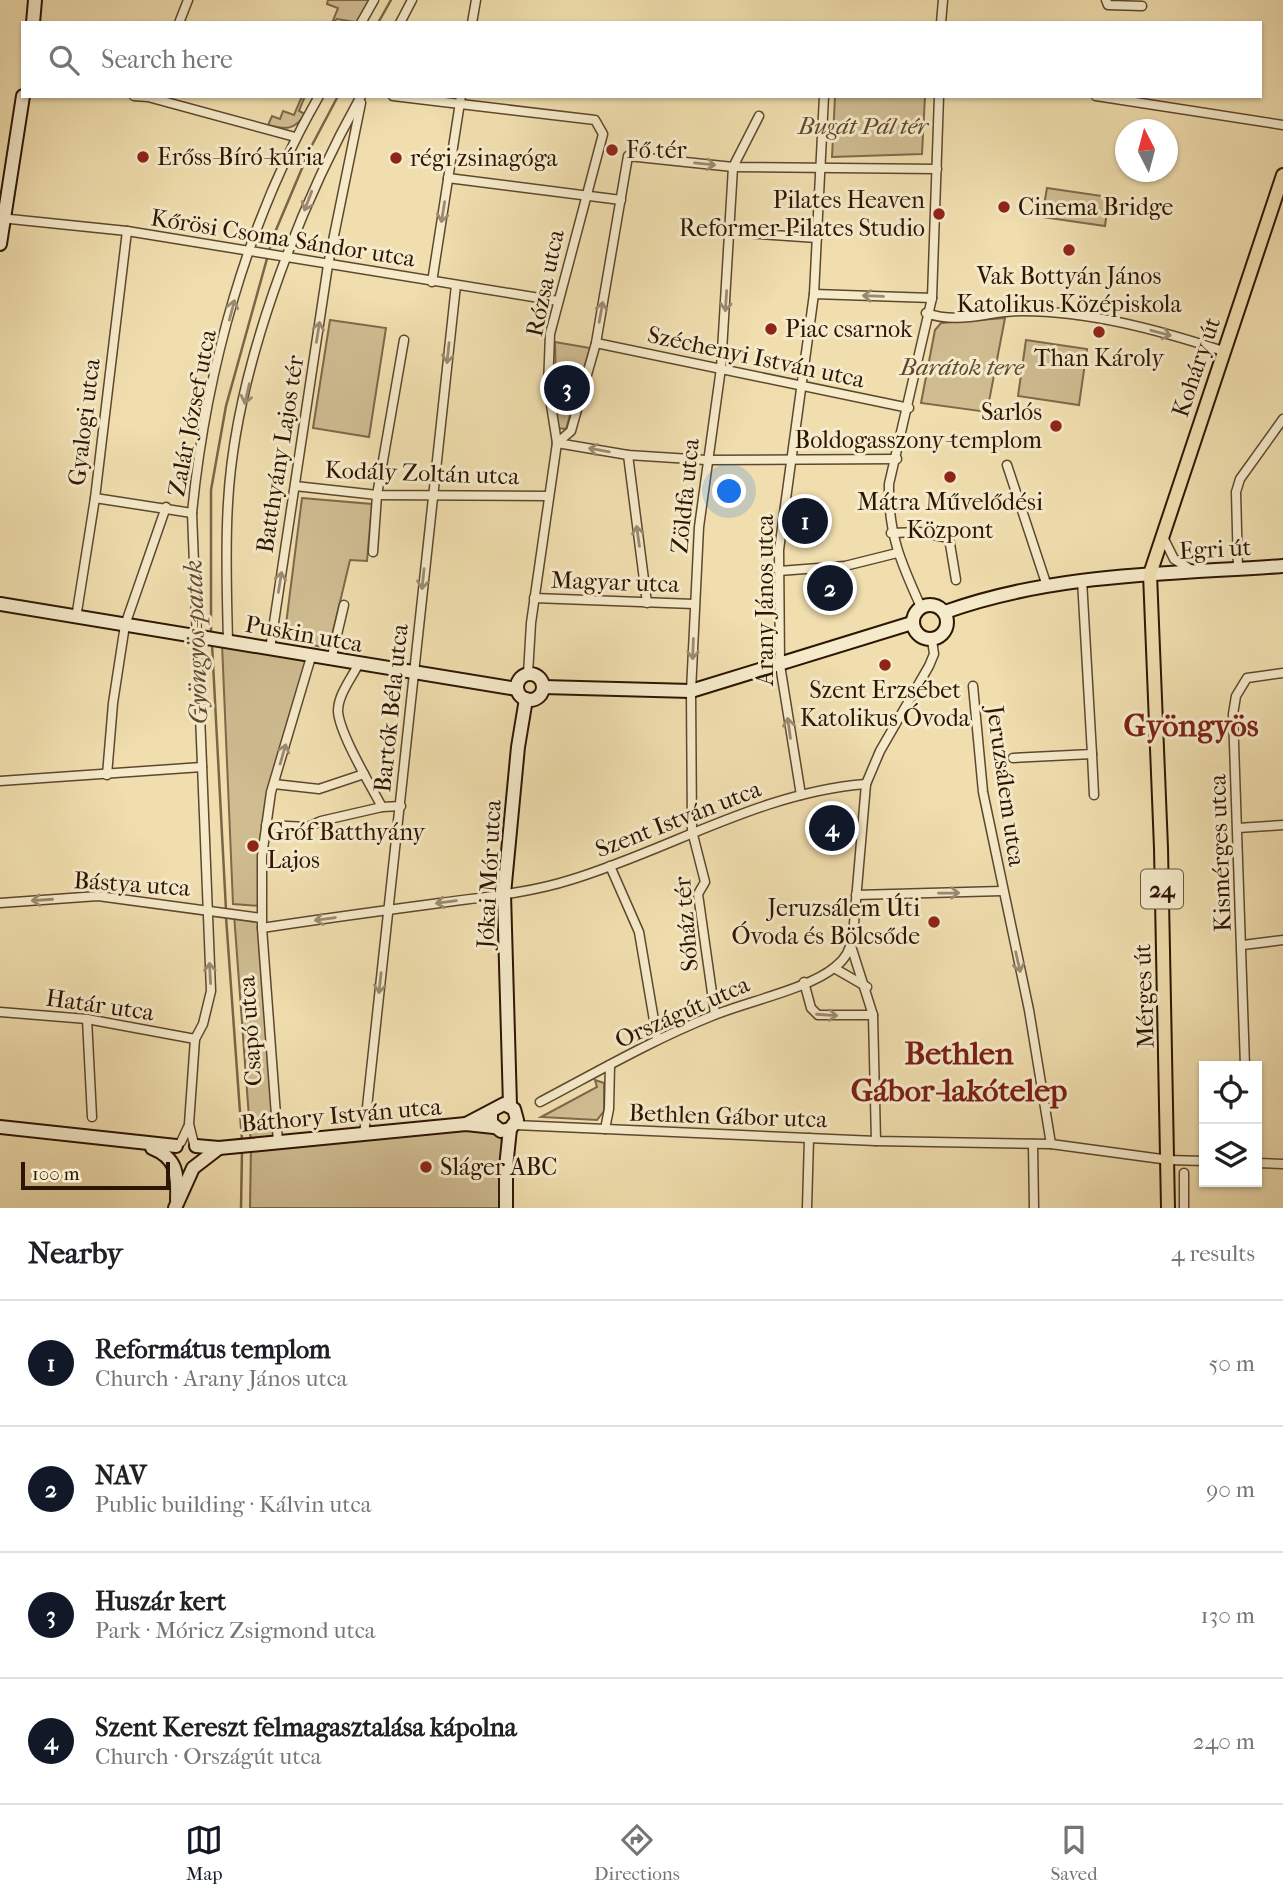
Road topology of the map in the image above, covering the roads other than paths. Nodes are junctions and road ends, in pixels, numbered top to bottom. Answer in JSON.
{"nodes":[{"id":1,"x":36,"y":0,"type":"edge"},
{"id":2,"x":188,"y":0,"type":"edge"},
{"id":3,"x":374,"y":0,"type":"edge"},
{"id":4,"x":412,"y":0,"type":"edge"},
{"id":5,"x":476,"y":0,"type":"edge"},
{"id":6,"x":943,"y":0,"type":"edge"},
{"id":7,"x":1107,"y":0,"type":"edge"},
{"id":8,"x":1142,"y":6,"type":"dead end"},
{"id":9,"x":33,"y":21,"type":"edge"},
{"id":10,"x":180,"y":21,"type":"edge"},
{"id":11,"x":362,"y":21,"type":"edge"},
{"id":12,"x":401,"y":21,"type":"edge"},
{"id":13,"x":472,"y":21,"type":"edge"},
{"id":14,"x":941,"y":21,"type":"edge"},
{"id":15,"x":23,"y":98,"type":"edge"},
{"id":16,"x":152,"y":98,"type":"edge"},
{"id":17,"x":318,"y":98,"type":"edge"},
{"id":18,"x":361,"y":98,"type":"edge"},
{"id":19,"x":362,"y":98,"type":"edge"},
{"id":20,"x":427,"y":98,"type":"edge"},
{"id":21,"x":824,"y":98,"type":"edge"},
{"id":22,"x":939,"y":98,"type":"edge"},
{"id":23,"x":1109,"y":98,"type":"edge"},
{"id":24,"x":461,"y":100,"type":"edge"},
{"id":25,"x":758,"y":116,"type":"dead end"},
{"id":26,"x":1283,"y":125,"type":"edge"},
{"id":27,"x":295,"y":137,"type":"junction"},
{"id":28,"x":733,"y":167,"type":"junction"},
{"id":29,"x":821,"y":168,"type":"junction"},
{"id":30,"x":937,"y":169,"type":"junction"},
{"id":31,"x":1283,"y":175,"type":"edge"},
{"id":32,"x":448,"y":178,"type":"junction"},
{"id":33,"x":585,"y":195,"type":"junction"},
{"id":34,"x":621,"y":200,"type":"junction"},
{"id":35,"x":1,"y":218,"type":"edge"},
{"id":36,"x":127,"y":231,"type":"junction"},
{"id":37,"x":730,"y":232,"type":"junction"},
{"id":38,"x":817,"y":238,"type":"junction"},
{"id":39,"x":0,"y":244,"type":"edge"},
{"id":40,"x":251,"y":252,"type":"junction"},
{"id":41,"x":284,"y":258,"type":"junction"},
{"id":42,"x":328,"y":265,"type":"junction"},
{"id":43,"x":432,"y":282,"type":"junction"},
{"id":44,"x":456,"y":285,"type":"junction"},
{"id":45,"x":814,"y":294,"type":"junction"},
{"id":46,"x":932,"y":298,"type":"junction"},
{"id":47,"x":558,"y":301,"type":"junction"},
{"id":48,"x":926,"y":313,"type":"junction"},
{"id":49,"x":404,"y":340,"type":"dead end"},
{"id":50,"x":596,"y":343,"type":"junction"},
{"id":51,"x":1223,"y":351,"type":"junction"},
{"id":52,"x":721,"y":368,"type":"junction"},
{"id":53,"x":803,"y":387,"type":"junction"},
{"id":54,"x":909,"y":408,"type":"junction"},
{"id":55,"x":1283,"y":419,"type":"edge"},
{"id":56,"x":557,"y":443,"type":"junction"},
{"id":57,"x":628,"y":456,"type":"junction"},
{"id":58,"x":790,"y":458,"type":"junction"},
{"id":59,"x":897,"y":459,"type":"junction"},
{"id":60,"x":706,"y":460,"type":"junction"},
{"id":61,"x":1007,"y":465,"type":"dead end"},
{"id":62,"x":295,"y":486,"type":"junction"},
{"id":63,"x":432,"y":494,"type":"junction"},
{"id":64,"x":377,"y":495,"type":"junction"},
{"id":65,"x":548,"y":496,"type":"junction"},
{"id":66,"x":95,"y":498,"type":"junction"},
{"id":67,"x":166,"y":507,"type":"junction"},
{"id":68,"x":192,"y":513,"type":"junction"},
{"id":69,"x":891,"y":533,"type":"junction"},
{"id":70,"x":1162,"y":534,"type":"junction"},
{"id":71,"x":373,"y":552,"type":"dead end"},
{"id":72,"x":897,"y":553,"type":"junction"},
{"id":73,"x":1283,"y":566,"type":"edge"},
{"id":74,"x":1238,"y":569,"type":"junction"},
{"id":75,"x":779,"y":571,"type":"junction"},
{"id":76,"x":1195,"y":572,"type":"junction"},
{"id":77,"x":1150,"y":574,"type":"junction"},
{"id":78,"x":1082,"y":579,"type":"junction"},
{"id":79,"x":956,"y":580,"type":"dead end"},
{"id":80,"x":1046,"y":583,"type":"junction"},
{"id":81,"x":534,"y":598,"type":"junction"},
{"id":82,"x":647,"y":603,"type":"junction"},
{"id":83,"x":0,"y":604,"type":"edge"},
{"id":84,"x":694,"y":604,"type":"junction"},
{"id":85,"x":344,"y":605,"type":"dead end"},
{"id":86,"x":921,"y":607,"type":"junction"},
{"id":87,"x":945,"y":612,"type":"junction"},
{"id":88,"x":76,"y":618,"type":"junction"},
{"id":89,"x":912,"y":623,"type":"junction"},
{"id":90,"x":125,"y":625,"type":"junction"},
{"id":91,"x":198,"y":637,"type":"junction"},
{"id":92,"x":932,"y":640,"type":"junction"},
{"id":93,"x":226,"y":642,"type":"junction"},
{"id":94,"x":270,"y":649,"type":"junction"},
{"id":95,"x":311,"y":657,"type":"junction"},
{"id":96,"x":331,"y":660,"type":"junction"},
{"id":97,"x":358,"y":665,"type":"junction"},
{"id":98,"x":780,"y":665,"type":"junction"},
{"id":99,"x":1283,"y":673,"type":"edge"},
{"id":100,"x":413,"y":674,"type":"junction"},
{"id":101,"x":528,"y":674,"type":"junction"},
{"id":102,"x":973,"y":686,"type":"dead end"},
{"id":103,"x":543,"y":687,"type":"junction"},
{"id":104,"x":691,"y":691,"type":"junction"},
{"id":105,"x":521,"y":694,"type":"junction"},
{"id":106,"x":1092,"y":754,"type":"junction"},
{"id":107,"x":1013,"y":758,"type":"dead end"},
{"id":108,"x":202,"y":767,"type":"junction"},
{"id":109,"x":364,"y":774,"type":"junction"},
{"id":110,"x":107,"y":775,"type":"junction"},
{"id":111,"x":0,"y":781,"type":"edge"},
{"id":112,"x":274,"y":784,"type":"junction"},
{"id":113,"x":866,"y":784,"type":"junction"},
{"id":114,"x":801,"y":795,"type":"junction"},
{"id":115,"x":1094,"y":795,"type":"dead end"},
{"id":116,"x":401,"y":806,"type":"junction"},
{"id":117,"x":382,"y":807,"type":"junction"},
{"id":118,"x":266,"y":825,"type":"junction"},
{"id":119,"x":1283,"y":825,"type":"edge"},
{"id":120,"x":1238,"y":828,"type":"junction"},
{"id":121,"x":692,"y":831,"type":"junction"},
{"id":122,"x":610,"y":866,"type":"junction"},
{"id":123,"x":1002,"y":891,"type":"junction"},
{"id":124,"x":504,"y":894,"type":"junction"},
{"id":125,"x":856,"y":895,"type":"junction"},
{"id":126,"x":0,"y":903,"type":"edge"},
{"id":127,"x":210,"y":909,"type":"junction"},
{"id":128,"x":387,"y":910,"type":"junction"},
{"id":129,"x":261,"y":918,"type":"junction"},
{"id":130,"x":262,"y":928,"type":"junction"},
{"id":131,"x":1283,"y":940,"type":"edge"},
{"id":132,"x":1243,"y":945,"type":"junction"},
{"id":133,"x":851,"y":946,"type":"junction"},
{"id":134,"x":834,"y":968,"type":"junction"},
{"id":135,"x":804,"y":982,"type":"junction"},
{"id":136,"x":867,"y":987,"type":"junction"},
{"id":137,"x":0,"y":1012,"type":"edge"},
{"id":138,"x":715,"y":1014,"type":"junction"},
{"id":139,"x":873,"y":1015,"type":"junction"},
{"id":140,"x":87,"y":1019,"type":"junction"},
{"id":141,"x":657,"y":1038,"type":"junction"},
{"id":142,"x":195,"y":1039,"type":"junction"},
{"id":143,"x":1245,"y":1061,"type":"edge"},
{"id":144,"x":610,"y":1065,"type":"junction"},
{"id":145,"x":540,"y":1102,"type":"dead end"},
{"id":146,"x":92,"y":1116,"type":"dead end"},
{"id":147,"x":505,"y":1119,"type":"junction"},
{"id":148,"x":0,"y":1127,"type":"edge"},
{"id":149,"x":605,"y":1129,"type":"junction"},
{"id":150,"x":364,"y":1135,"type":"junction"},
{"id":151,"x":809,"y":1138,"type":"junction"},
{"id":152,"x":876,"y":1141,"type":"junction"},
{"id":153,"x":139,"y":1142,"type":"junction"},
{"id":154,"x":278,"y":1142,"type":"junction"},
{"id":155,"x":187,"y":1144,"type":"junction"},
{"id":156,"x":1033,"y":1144,"type":"junction"},
{"id":157,"x":1051,"y":1144,"type":"junction"},
{"id":158,"x":219,"y":1148,"type":"junction"},
{"id":159,"x":1169,"y":1160,"type":"junction"},
{"id":160,"x":1199,"y":1161,"type":"edge"},
{"id":161,"x":173,"y":1162,"type":"junction"},
{"id":162,"x":1262,"y":1163,"type":"edge"},
{"id":163,"x":1283,"y":1164,"type":"edge"},
{"id":164,"x":195,"y":1165,"type":"junction"},
{"id":165,"x":1184,"y":1173,"type":"dead end"},
{"id":166,"x":176,"y":1204,"type":"edge"},
{"id":167,"x":506,"y":1208,"type":"edge"},
{"id":168,"x":807,"y":1208,"type":"edge"},
{"id":169,"x":1034,"y":1208,"type":"edge"},
{"id":170,"x":1168,"y":1208,"type":"edge"},
{"id":171,"x":1184,"y":1208,"type":"edge"}],
"edges":[{"from":1,"to":9,"type":"street"},
{"from":2,"to":10,"type":"street"},
{"from":3,"to":11,"type":"street"},
{"from":4,"to":12,"type":"street"},
{"from":5,"to":13,"type":"street"},
{"from":6,"to":14,"type":"street"},
{"from":7,"to":8,"type":"street"},
{"from":15,"to":35,"type":"street"},
{"from":16,"to":27,"type":"street"},
{"from":17,"to":27,"type":"street","name":"Zalár József utca"},
{"from":18,"to":41,"type":"street","name":"Batthyány Lajos tér","one_way":true},
{"from":19,"to":42,"type":"street","name":"Batthyány Lajos tér"},
{"from":20,"to":24,"type":"street"},
{"from":21,"to":29,"type":"street"},
{"from":22,"to":30,"type":"street"},
{"from":23,"to":26,"type":"street"},
{"from":24,"to":32,"type":"street"},
{"from":24,"to":33,"type":"street","name":"Rózsa utca"},
{"from":25,"to":28,"type":"street"},
{"from":27,"to":40,"type":"street","name":"Zalár József utca"},
{"from":28,"to":29,"type":"street"},
{"from":34,"to":28,"type":"street","one_way":true},
{"from":28,"to":37,"type":"street","name":"Zöldfa utca"},
{"from":29,"to":30,"type":"street"},
{"from":29,"to":38,"type":"street","name":"Arany János utca"},
{"from":30,"to":46,"type":"street"},
{"from":31,"to":51,"type":"main road","name":"Koháry út","number":"24"},
{"from":32,"to":33,"type":"street"},
{"from":32,"to":43,"type":"street","one_way":true},
{"from":33,"to":34,"type":"street"},
{"from":33,"to":47,"type":"street","name":"Rózsa utca"},
{"from":50,"to":34,"type":"street","one_way":true},
{"from":35,"to":36,"type":"street","name":"Kőrösi Csoma Sándor utca"},
{"from":35,"to":39,"type":"street"},
{"from":36,"to":40,"type":"street","name":"Kőrösi Csoma Sándor utca"},
{"from":36,"to":66,"type":"street","name":"Gyalogi utca"},
{"from":37,"to":38,"type":"street"},
{"from":37,"to":52,"type":"street","name":"Zöldfa utca","one_way":true},
{"from":38,"to":45,"type":"street","name":"Arany János utca"},
{"from":40,"to":41,"type":"street","name":"Kőrösi Csoma Sándor utca"},
{"from":68,"to":40,"type":"street","name":"Zalár József utca","one_way":true},
{"from":41,"to":42,"type":"street","name":"Kőrösi Csoma Sándor utca"},
{"from":41,"to":93,"type":"street","name":"Batthyány Lajos tér","one_way":true},
{"from":42,"to":43,"type":"street","name":"Kőrösi Csoma Sándor utca"},
{"from":62,"to":42,"type":"street","name":"Batthyány Lajos tér","one_way":true},
{"from":43,"to":44,"type":"street","name":"Kőrösi Csoma Sándor utca"},
{"from":44,"to":47,"type":"street","name":"Kőrösi Csoma Sándor utca"},
{"from":44,"to":63,"type":"street","name":"Bartók Béla utca","one_way":true},
{"from":46,"to":45,"type":"street","one_way":true},
{"from":45,"to":53,"type":"street","name":"Arany János utca"},
{"from":46,"to":48,"type":"street"},
{"from":47,"to":56,"type":"street","name":"Rózsa utca"},
{"from":48,"to":51,"type":"street","one_way":true},
{"from":48,"to":54,"type":"street"},
{"from":49,"to":64,"type":"street"},
{"from":50,"to":52,"type":"street","name":"Széchenyi István utca"},
{"from":50,"to":56,"type":"street"},
{"from":51,"to":70,"type":"main road","name":"Koháry út","number":"24"},
{"from":52,"to":53,"type":"street","name":"Széchenyi István utca"},
{"from":52,"to":60,"type":"street","name":"Zöldfa utca"},
{"from":53,"to":54,"type":"street","name":"Széchenyi István utca"},
{"from":53,"to":58,"type":"street","name":"Arany János utca"},
{"from":54,"to":59,"type":"street"},
{"from":55,"to":74,"type":"street"},
{"from":57,"to":56,"type":"street","one_way":true},
{"from":56,"to":65,"type":"street"},
{"from":57,"to":60,"type":"street"},
{"from":82,"to":57,"type":"street","one_way":true},
{"from":58,"to":59,"type":"street"},
{"from":58,"to":60,"type":"street"},
{"from":58,"to":75,"type":"street","name":"Arany János utca"},
{"from":59,"to":69,"type":"street"},
{"from":60,"to":84,"type":"street","name":"Zöldfa utca"},
{"from":61,"to":80,"type":"street"},
{"from":62,"to":64,"type":"street","name":"Kodály Zoltán utca"},
{"from":94,"to":62,"type":"street","name":"Batthyány Lajos tér","one_way":true},
{"from":63,"to":64,"type":"street","name":"Kodály Zoltán utca"},
{"from":63,"to":65,"type":"street","name":"Kodály Zoltán utca"},
{"from":63,"to":100,"type":"street","name":"Bartók Béla utca","one_way":true},
{"from":64,"to":71,"type":"street"},
{"from":65,"to":81,"type":"street"},
{"from":66,"to":67,"type":"street"},
{"from":66,"to":88,"type":"street","name":"Gyalogi utca"},
{"from":67,"to":68,"type":"street"},
{"from":67,"to":90,"type":"street"},
{"from":68,"to":91,"type":"street","name":"Zalár József utca"},
{"from":69,"to":72,"type":"street"},
{"from":69,"to":79,"type":"street"},
{"from":70,"to":76,"type":"street"},
{"from":70,"to":77,"type":"main road","name":"Koháry út","number":"24"},
{"from":72,"to":75,"type":"street"},
{"from":72,"to":86,"type":"street"},
{"from":73,"to":74,"type":"street","name":"Egri út"},
{"from":74,"to":76,"type":"street","name":"Egri út"},
{"from":75,"to":98,"type":"street","name":"Arany János utca"},
{"from":76,"to":77,"type":"street","name":"Egri út"},
{"from":77,"to":78,"type":"street","name":"Egri út"},
{"from":77,"to":159,"type":"main road","name":"Mérges út","number":"24"},
{"from":78,"to":80,"type":"street","name":"Egri út"},
{"from":78,"to":106,"type":"street"},
{"from":80,"to":87,"type":"street","name":"Egri út"},
{"from":81,"to":82,"type":"street","name":"Magyar utca"},
{"from":81,"to":101,"type":"street"},
{"from":82,"to":84,"type":"street","name":"Magyar utca"},
{"from":83,"to":88,"type":"street","name":"Puskin utca"},
{"from":84,"to":104,"type":"street","name":"Zöldfa utca","one_way":true},
{"from":85,"to":96,"type":"street"},
{"from":86,"to":87,"type":"street"},
{"from":86,"to":89,"type":"street"},
{"from":87,"to":92,"type":"street"},
{"from":88,"to":90,"type":"street","name":"Puskin utca"},
{"from":89,"to":92,"type":"street"},
{"from":89,"to":98,"type":"street"},
{"from":90,"to":91,"type":"street","name":"Puskin utca"},
{"from":90,"to":110,"type":"street"},
{"from":91,"to":93,"type":"street","name":"Puskin utca"},
{"from":91,"to":108,"type":"street","name":"Zalár József utca"},
{"from":92,"to":113,"type":"street"},
{"from":93,"to":94,"type":"street","name":"Puskin utca"},
{"from":94,"to":95,"type":"street","name":"Puskin utca"},
{"from":95,"to":96,"type":"street","name":"Puskin utca"},
{"from":112,"to":95,"type":"street","name":"Csapó utca","one_way":true},
{"from":96,"to":97,"type":"street","name":"Puskin utca"},
{"from":97,"to":100,"type":"street","name":"Puskin utca"},
{"from":97,"to":109,"type":"street"},
{"from":98,"to":104,"type":"street"},
{"from":114,"to":98,"type":"street","name":"Arany János utca","one_way":true},
{"from":99,"to":120,"type":"street","name":"Kismérges utca"},
{"from":100,"to":105,"type":"street","name":"Puskin utca"},
{"from":100,"to":116,"type":"street","name":"Bartók Béla utca"},
{"from":101,"to":103,"type":"street"},
{"from":101,"to":105,"type":"street"},
{"from":102,"to":123,"type":"street","name":"Jeruzsálem utca"},
{"from":103,"to":104,"type":"street"},
{"from":103,"to":105,"type":"street"},
{"from":104,"to":121,"type":"street","name":"Zöldfa utca"},
{"from":105,"to":124,"type":"street","name":"Jókai Mór utca"},
{"from":106,"to":107,"type":"street"},
{"from":106,"to":115,"type":"street"},
{"from":108,"to":110,"type":"street"},
{"from":108,"to":127,"type":"street","name":"Zalár József utca"},
{"from":109,"to":112,"type":"street"},
{"from":109,"to":117,"type":"street"},
{"from":110,"to":111,"type":"street"},
{"from":112,"to":118,"type":"street","name":"Csapó utca"},
{"from":113,"to":114,"type":"street","name":"Szent István utca"},
{"from":113,"to":125,"type":"street"},
{"from":114,"to":121,"type":"street","name":"Szent István utca"},
{"from":116,"to":117,"type":"street"},
{"from":116,"to":128,"type":"street","name":"Bartók Béla utca"},
{"from":117,"to":118,"type":"street"},
{"from":118,"to":129,"type":"street","name":"Csapó utca"},
{"from":119,"to":120,"type":"street"},
{"from":120,"to":132,"type":"street","name":"Kismérges utca"},
{"from":121,"to":122,"type":"street","name":"Szent István utca"},
{"from":121,"to":138,"type":"street","name":"Sóház tér"},
{"from":122,"to":124,"type":"street","name":"Szent István utca"},
{"from":122,"to":141,"type":"street"},
{"from":125,"to":123,"type":"street","name":"Jeruzsálem utca","one_way":true},
{"from":123,"to":157,"type":"street","name":"Jeruzsálem utca","one_way":true},
{"from":124,"to":128,"type":"street","name":"Szent István utca","one_way":true},
{"from":124,"to":147,"type":"street","name":"Jókai Mór utca"},
{"from":125,"to":133,"type":"street"},
{"from":127,"to":126,"type":"street","name":"Bástya utca","one_way":true},
{"from":127,"to":129,"type":"street","name":"Bástya utca"},
{"from":142,"to":127,"type":"street","name":"Zalár József utca","one_way":true},
{"from":128,"to":130,"type":"street","name":"Szent István utca","one_way":true},
{"from":128,"to":150,"type":"street","name":"Bartók Béla utca","one_way":true},
{"from":129,"to":130,"type":"street","name":"Csapó utca"},
{"from":130,"to":154,"type":"street","name":"Csapó utca"},
{"from":131,"to":132,"type":"street"},
{"from":132,"to":143,"type":"street","name":"Kismérges utca"},
{"from":133,"to":134,"type":"street","name":"Országút utca"},
{"from":133,"to":136,"type":"street"},
{"from":134,"to":135,"type":"street","name":"Országút utca"},
{"from":134,"to":136,"type":"street"},
{"from":135,"to":138,"type":"street","name":"Országút utca"},
{"from":135,"to":139,"type":"street","one_way":true},
{"from":136,"to":139,"type":"street"},
{"from":137,"to":140,"type":"street","name":"Határ utca"},
{"from":138,"to":141,"type":"street","name":"Országút utca"},
{"from":139,"to":152,"type":"street"},
{"from":140,"to":142,"type":"street","name":"Határ utca"},
{"from":140,"to":146,"type":"street"},
{"from":141,"to":144,"type":"street","name":"Országút utca"},
{"from":142,"to":155,"type":"street","name":"Zalár József utca"},
{"from":144,"to":145,"type":"street","name":"Országút utca"},
{"from":144,"to":149,"type":"street"},
{"from":147,"to":149,"type":"street","name":"Bethlen Gábor utca"},
{"from":147,"to":150,"type":"street","name":"Báthory István utca"},
{"from":147,"to":167,"type":"street","name":"Jókai Mór utca"},
{"from":148,"to":153,"type":"street"},
{"from":149,"to":151,"type":"street","name":"Bethlen Gábor utca"},
{"from":150,"to":154,"type":"street","name":"Báthory István utca"},
{"from":151,"to":152,"type":"street","name":"Bethlen Gábor utca"},
{"from":151,"to":168,"type":"street"},
{"from":152,"to":156,"type":"street","name":"Bethlen Gábor utca"},
{"from":153,"to":155,"type":"street"},
{"from":153,"to":161,"type":"street"},
{"from":154,"to":158,"type":"street","name":"Báthory István utca"},
{"from":155,"to":158,"type":"street"},
{"from":155,"to":161,"type":"street"},
{"from":155,"to":164,"type":"street"},
{"from":156,"to":157,"type":"street","name":"Bethlen Gábor utca"},
{"from":156,"to":169,"type":"street"},
{"from":157,"to":159,"type":"street","name":"Bethlen Gábor utca"},
{"from":158,"to":164,"type":"street"},
{"from":159,"to":160,"type":"street","name":"Bethlen Gábor utca"},
{"from":159,"to":170,"type":"main road","name":"Mérges út","number":"24"},
{"from":161,"to":164,"type":"street"},
{"from":161,"to":166,"type":"street"},
{"from":162,"to":163,"type":"street"},
{"from":164,"to":166,"type":"street"},
{"from":165,"to":171,"type":"street"}]}
